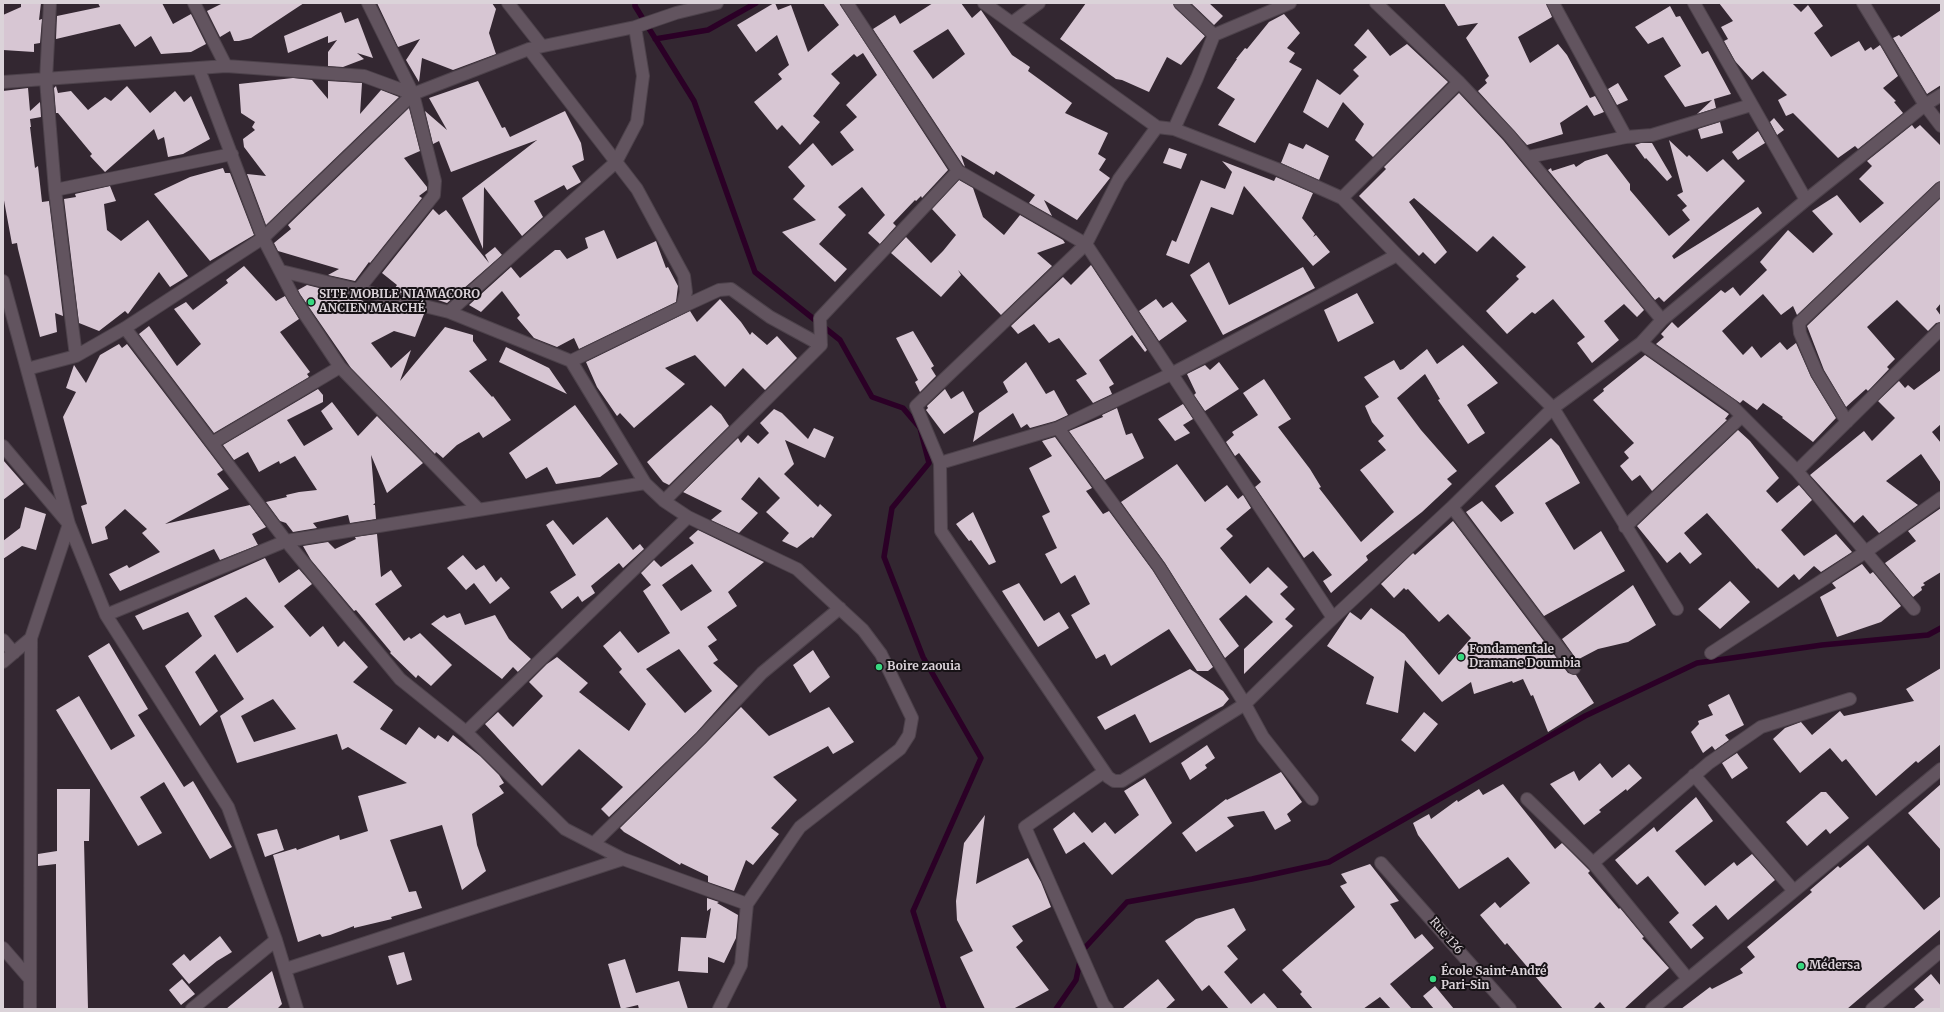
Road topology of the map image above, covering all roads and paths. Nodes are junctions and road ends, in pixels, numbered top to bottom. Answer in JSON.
{"nodes":[{"id":1,"x":50,"y":3,"type":"edge"},
{"id":2,"x":194,"y":3,"type":"edge"},
{"id":3,"x":368,"y":3,"type":"edge"},
{"id":4,"x":508,"y":3,"type":"edge"},
{"id":5,"x":717,"y":3,"type":"edge"},
{"id":6,"x":847,"y":3,"type":"edge"},
{"id":7,"x":984,"y":3,"type":"edge"},
{"id":8,"x":1039,"y":3,"type":"edge"},
{"id":9,"x":1180,"y":3,"type":"edge"},
{"id":10,"x":1290,"y":3,"type":"edge"},
{"id":11,"x":1376,"y":3,"type":"edge"},
{"id":12,"x":1553,"y":3,"type":"edge"},
{"id":13,"x":1694,"y":3,"type":"edge"},
{"id":14,"x":1863,"y":3,"type":"edge"},
{"id":15,"x":691,"y":6,"type":"edge"},
{"id":16,"x":1013,"y":22,"type":"junction"},
{"id":17,"x":635,"y":27,"type":"junction"},
{"id":18,"x":1214,"y":35,"type":"junction"},
{"id":19,"x":535,"y":47,"type":"junction"},
{"id":20,"x":226,"y":66,"type":"junction"},
{"id":21,"x":199,"y":69,"type":"junction"},
{"id":22,"x":46,"y":80,"type":"junction"},
{"id":23,"x":3,"y":82,"type":"edge"},
{"id":24,"x":1459,"y":82,"type":"junction"},
{"id":25,"x":412,"y":94,"type":"junction"},
{"id":26,"x":1941,"y":95,"type":"edge"},
{"id":27,"x":1751,"y":105,"type":"junction"},
{"id":28,"x":1925,"y":105,"type":"junction"},
{"id":29,"x":1941,"y":126,"type":"edge"},
{"id":30,"x":1157,"y":127,"type":"junction"},
{"id":31,"x":1174,"y":129,"type":"junction"},
{"id":32,"x":1626,"y":137,"type":"junction"},
{"id":33,"x":232,"y":154,"type":"junction"},
{"id":34,"x":1528,"y":157,"type":"junction"},
{"id":35,"x":616,"y":162,"type":"junction"},
{"id":36,"x":958,"y":171,"type":"junction"},
{"id":37,"x":1941,"y":188,"type":"edge"},
{"id":38,"x":55,"y":190,"type":"junction"},
{"id":39,"x":1342,"y":198,"type":"junction"},
{"id":40,"x":1806,"y":200,"type":"junction"},
{"id":41,"x":264,"y":238,"type":"junction"},
{"id":42,"x":1086,"y":244,"type":"junction"},
{"id":43,"x":1397,"y":255,"type":"junction"},
{"id":44,"x":281,"y":271,"type":"junction"},
{"id":45,"x":3,"y":281,"type":"edge"},
{"id":46,"x":358,"y":290,"type":"junction"},
{"id":47,"x":682,"y":307,"type":"junction"},
{"id":48,"x":449,"y":312,"type":"junction"},
{"id":49,"x":1662,"y":320,"type":"junction"},
{"id":50,"x":125,"y":328,"type":"junction"},
{"id":51,"x":1941,"y":329,"type":"edge"},
{"id":52,"x":1641,"y":343,"type":"junction"},
{"id":53,"x":821,"y":345,"type":"junction"},
{"id":54,"x":76,"y":356,"type":"junction"},
{"id":55,"x":571,"y":361,"type":"junction"},
{"id":56,"x":340,"y":367,"type":"junction"},
{"id":57,"x":26,"y":369,"type":"junction"},
{"id":58,"x":1171,"y":374,"type":"junction"},
{"id":59,"x":1553,"y":408,"type":"junction"},
{"id":60,"x":1741,"y":417,"type":"junction"},
{"id":61,"x":1847,"y":422,"type":"junction"},
{"id":62,"x":1058,"y":428,"type":"junction"},
{"id":63,"x":212,"y":443,"type":"junction"},
{"id":64,"x":3,"y":446,"type":"edge"},
{"id":65,"x":940,"y":463,"type":"junction"},
{"id":66,"x":1797,"y":471,"type":"junction"},
{"id":67,"x":645,"y":483,"type":"junction"},
{"id":68,"x":1941,"y":498,"type":"edge"},
{"id":69,"x":664,"y":501,"type":"junction"},
{"id":70,"x":1452,"y":507,"type":"junction"},
{"id":71,"x":479,"y":510,"type":"junction"},
{"id":72,"x":688,"y":517,"type":"junction"},
{"id":73,"x":69,"y":524,"type":"junction"},
{"id":74,"x":1625,"y":527,"type":"junction"},
{"id":75,"x":286,"y":541,"type":"junction"},
{"id":76,"x":1864,"y":553,"type":"junction"},
{"id":77,"x":840,"y":608,"type":"junction"},
{"id":78,"x":1677,"y":609,"type":"dead end"},
{"id":79,"x":1914,"y":609,"type":"dead end"},
{"id":80,"x":106,"y":615,"type":"junction"},
{"id":81,"x":1333,"y":618,"type":"junction"},
{"id":82,"x":31,"y":638,"type":"junction"},
{"id":83,"x":3,"y":640,"type":"edge"},
{"id":84,"x":14,"y":653,"type":"junction"},
{"id":85,"x":1711,"y":654,"type":"dead end"},
{"id":86,"x":3,"y":662,"type":"edge"},
{"id":87,"x":1574,"y":668,"type":"dead end"},
{"id":88,"x":1850,"y":699,"type":"dead end"},
{"id":89,"x":1245,"y":704,"type":"junction"},
{"id":90,"x":466,"y":732,"type":"junction"},
{"id":91,"x":1941,"y":768,"type":"edge"},
{"id":92,"x":1104,"y":772,"type":"junction"},
{"id":93,"x":1694,"y":775,"type":"junction"},
{"id":94,"x":1527,"y":798,"type":"dead end"},
{"id":95,"x":1312,"y":799,"type":"dead end"},
{"id":96,"x":594,"y":843,"type":"junction"},
{"id":97,"x":623,"y":859,"type":"junction"},
{"id":98,"x":1381,"y":863,"type":"dead end"},
{"id":99,"x":1593,"y":863,"type":"junction"},
{"id":100,"x":1794,"y":891,"type":"junction"},
{"id":101,"x":748,"y":904,"type":"junction"},
{"id":102,"x":276,"y":940,"type":"junction"},
{"id":103,"x":3,"y":948,"type":"edge"},
{"id":104,"x":1941,"y":951,"type":"edge"},
{"id":105,"x":286,"y":970,"type":"junction"},
{"id":106,"x":29,"y":978,"type":"junction"},
{"id":107,"x":1688,"y":979,"type":"junction"},
{"id":108,"x":30,"y":1009,"type":"edge"},
{"id":109,"x":192,"y":1009,"type":"edge"},
{"id":110,"x":297,"y":1009,"type":"edge"},
{"id":111,"x":719,"y":1009,"type":"edge"},
{"id":112,"x":1107,"y":1009,"type":"edge"},
{"id":113,"x":1510,"y":1009,"type":"edge"},
{"id":114,"x":1652,"y":1009,"type":"edge"},
{"id":115,"x":1872,"y":1009,"type":"edge"}],
"edges":[{"from":1,"to":22,"type":"street"},
{"from":2,"to":20,"type":"street"},
{"from":3,"to":25,"type":"street"},
{"from":4,"to":19,"type":"street"},
{"from":5,"to":15,"type":"street"},
{"from":6,"to":36,"type":"street"},
{"from":7,"to":16,"type":"street"},
{"from":8,"to":16,"type":"street"},
{"from":9,"to":18,"type":"street"},
{"from":10,"to":18,"type":"street"},
{"from":11,"to":24,"type":"street"},
{"from":12,"to":32,"type":"street"},
{"from":13,"to":27,"type":"street"},
{"from":14,"to":28,"type":"street"},
{"from":15,"to":17,"type":"street"},
{"from":16,"to":30,"type":"street"},
{"from":17,"to":19,"type":"street"},
{"from":17,"to":35,"type":"street"},
{"from":18,"to":31,"type":"street"},
{"from":19,"to":25,"type":"street"},
{"from":19,"to":35,"type":"street"},
{"from":20,"to":21,"type":"street"},
{"from":20,"to":25,"type":"street"},
{"from":21,"to":22,"type":"street"},
{"from":21,"to":33,"type":"street"},
{"from":22,"to":23,"type":"street"},
{"from":22,"to":38,"type":"street"},
{"from":24,"to":34,"type":"street"},
{"from":24,"to":39,"type":"street"},
{"from":25,"to":41,"type":"street"},
{"from":25,"to":46,"type":"street"},
{"from":26,"to":28,"type":"street"},
{"from":27,"to":32,"type":"street"},
{"from":27,"to":40,"type":"street"},
{"from":28,"to":29,"type":"street"},
{"from":28,"to":40,"type":"street"},
{"from":30,"to":31,"type":"street"},
{"from":30,"to":42,"type":"street"},
{"from":31,"to":39,"type":"street"},
{"from":32,"to":34,"type":"street"},
{"from":33,"to":38,"type":"street"},
{"from":33,"to":41,"type":"street"},
{"from":34,"to":49,"type":"street"},
{"from":35,"to":47,"type":"street"},
{"from":35,"to":48,"type":"street"},
{"from":36,"to":42,"type":"street"},
{"from":36,"to":53,"type":"street"},
{"from":37,"to":61,"type":"street"},
{"from":38,"to":54,"type":"street"},
{"from":39,"to":43,"type":"street"},
{"from":40,"to":49,"type":"street"},
{"from":41,"to":44,"type":"street"},
{"from":41,"to":50,"type":"street"},
{"from":42,"to":58,"type":"street"},
{"from":42,"to":65,"type":"street"},
{"from":43,"to":58,"type":"street"},
{"from":43,"to":59,"type":"street"},
{"from":44,"to":46,"type":"street"},
{"from":44,"to":56,"type":"street"},
{"from":45,"to":57,"type":"street"},
{"from":46,"to":48,"type":"street"},
{"from":47,"to":53,"type":"street"},
{"from":47,"to":55,"type":"street"},
{"from":48,"to":55,"type":"street"},
{"from":49,"to":52,"type":"street"},
{"from":50,"to":54,"type":"street"},
{"from":50,"to":63,"type":"street"},
{"from":51,"to":61,"type":"street"},
{"from":52,"to":59,"type":"street"},
{"from":52,"to":60,"type":"street"},
{"from":53,"to":69,"type":"street"},
{"from":54,"to":57,"type":"street"},
{"from":55,"to":67,"type":"street"},
{"from":56,"to":63,"type":"street"},
{"from":56,"to":71,"type":"street"},
{"from":57,"to":73,"type":"street"},
{"from":58,"to":62,"type":"street"},
{"from":58,"to":81,"type":"street"},
{"from":59,"to":70,"type":"street"},
{"from":59,"to":74,"type":"street"},
{"from":60,"to":66,"type":"street"},
{"from":60,"to":74,"type":"street"},
{"from":61,"to":66,"type":"street"},
{"from":62,"to":65,"type":"street"},
{"from":62,"to":89,"type":"street"},
{"from":63,"to":75,"type":"street"},
{"from":64,"to":73,"type":"street"},
{"from":65,"to":92,"type":"street"},
{"from":66,"to":76,"type":"street"},
{"from":67,"to":69,"type":"street"},
{"from":67,"to":71,"type":"street"},
{"from":68,"to":76,"type":"street"},
{"from":69,"to":72,"type":"street"},
{"from":70,"to":81,"type":"street"},
{"from":70,"to":87,"type":"street"},
{"from":71,"to":75,"type":"street"},
{"from":72,"to":77,"type":"street"},
{"from":72,"to":90,"type":"street"},
{"from":73,"to":80,"type":"street"},
{"from":73,"to":82,"type":"street"},
{"from":74,"to":78,"type":"street"},
{"from":75,"to":80,"type":"street"},
{"from":75,"to":90,"type":"street"},
{"from":76,"to":79,"type":"street"},
{"from":76,"to":85,"type":"street"},
{"from":77,"to":96,"type":"street"},
{"from":77,"to":101,"type":"street"},
{"from":80,"to":102,"type":"street"},
{"from":81,"to":89,"type":"street"},
{"from":82,"to":84,"type":"street"},
{"from":82,"to":106,"type":"street"},
{"from":83,"to":84,"type":"street"},
{"from":84,"to":86,"type":"street"},
{"from":88,"to":93,"type":"street"},
{"from":89,"to":92,"type":"street"},
{"from":89,"to":95,"type":"street"},
{"from":90,"to":96,"type":"street"},
{"from":91,"to":100,"type":"street"},
{"from":92,"to":112,"type":"street"},
{"from":93,"to":99,"type":"street"},
{"from":93,"to":100,"type":"street"},
{"from":94,"to":99,"type":"street"},
{"from":96,"to":97,"type":"street"},
{"from":97,"to":101,"type":"street"},
{"from":97,"to":105,"type":"street"},
{"from":98,"to":113,"type":"street","name":"Rue 136"},
{"from":99,"to":107,"type":"street"},
{"from":100,"to":107,"type":"street"},
{"from":101,"to":111,"type":"street"},
{"from":102,"to":105,"type":"street"},
{"from":102,"to":109,"type":"street"},
{"from":103,"to":106,"type":"street"},
{"from":104,"to":115,"type":"street"},
{"from":105,"to":110,"type":"street"},
{"from":106,"to":108,"type":"street"},
{"from":107,"to":114,"type":"street"}]}
